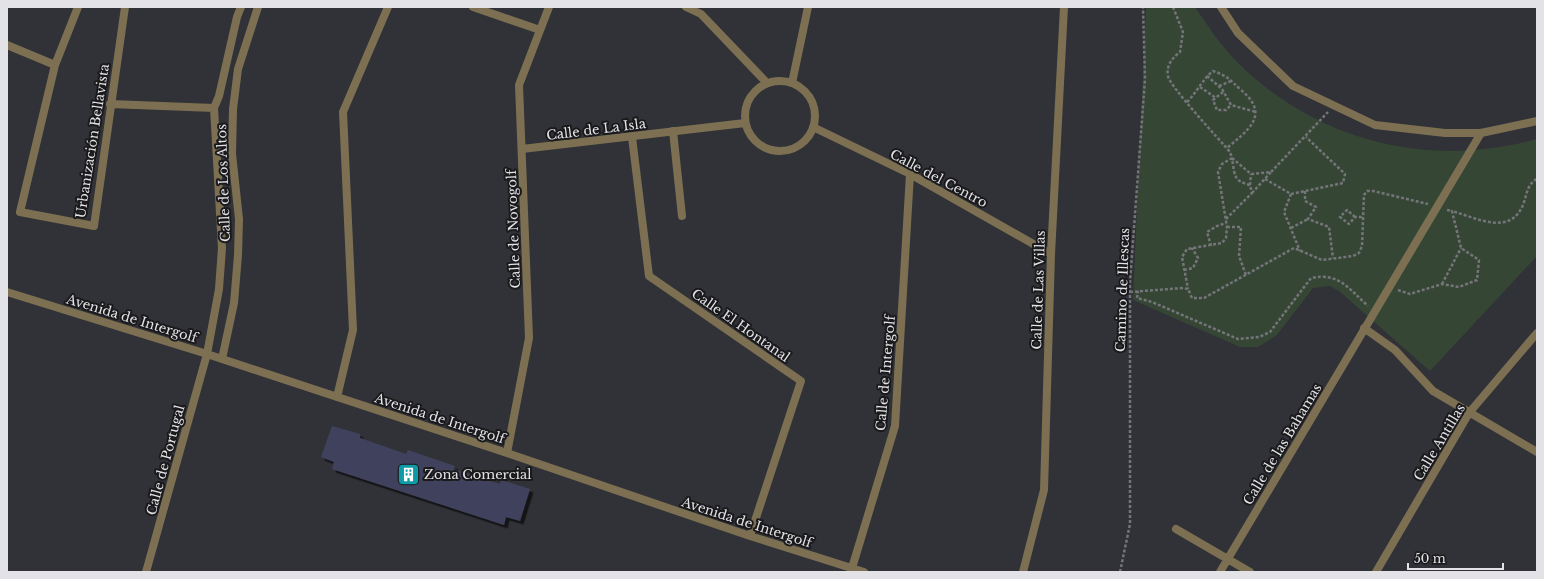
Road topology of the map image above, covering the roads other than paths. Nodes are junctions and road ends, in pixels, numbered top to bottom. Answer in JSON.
{"nodes":[{"id":1,"x":78,"y":7,"type":"edge"},
{"id":2,"x":125,"y":7,"type":"edge"},
{"id":3,"x":241,"y":7,"type":"edge"},
{"id":4,"x":258,"y":7,"type":"edge"},
{"id":5,"x":388,"y":7,"type":"edge"},
{"id":6,"x":473,"y":7,"type":"edge"},
{"id":7,"x":549,"y":7,"type":"edge"},
{"id":8,"x":686,"y":7,"type":"edge"},
{"id":9,"x":808,"y":7,"type":"edge"},
{"id":10,"x":1064,"y":7,"type":"edge"},
{"id":11,"x":1221,"y":7,"type":"edge"},
{"id":12,"x":540,"y":30,"type":"junction"},
{"id":13,"x":7,"y":46,"type":"edge"},
{"id":14,"x":55,"y":66,"type":"junction"},
{"id":15,"x":767,"y":83,"type":"junction"},
{"id":16,"x":792,"y":83,"type":"junction"},
{"id":17,"x":110,"y":104,"type":"junction"},
{"id":18,"x":214,"y":108,"type":"junction"},
{"id":19,"x":1537,"y":121,"type":"edge"},
{"id":20,"x":745,"y":122,"type":"junction"},
{"id":21,"x":813,"y":127,"type":"junction"},
{"id":22,"x":673,"y":131,"type":"junction"},
{"id":23,"x":1481,"y":133,"type":"junction"},
{"id":24,"x":632,"y":136,"type":"junction"},
{"id":25,"x":522,"y":150,"type":"junction"},
{"id":26,"x":910,"y":174,"type":"junction"},
{"id":27,"x":682,"y":216,"type":"dead end"},
{"id":28,"x":1051,"y":254,"type":"junction"},
{"id":29,"x":7,"y":292,"type":"edge"},
{"id":30,"x":1364,"y":328,"type":"junction"},
{"id":31,"x":1537,"y":334,"type":"edge"},
{"id":32,"x":207,"y":354,"type":"junction"},
{"id":33,"x":222,"y":359,"type":"junction"},
{"id":34,"x":337,"y":397,"type":"junction"},
{"id":35,"x":1469,"y":412,"type":"junction"},
{"id":36,"x":1537,"y":452,"type":"edge"},
{"id":37,"x":507,"y":453,"type":"junction"},
{"id":38,"x":1176,"y":529,"type":"dead end"},
{"id":39,"x":750,"y":536,"type":"junction"},
{"id":40,"x":1228,"y":559,"type":"junction"},
{"id":41,"x":852,"y":568,"type":"junction"},
{"id":42,"x":146,"y":572,"type":"edge"},
{"id":43,"x":864,"y":572,"type":"edge"},
{"id":44,"x":1023,"y":572,"type":"edge"},
{"id":45,"x":1220,"y":572,"type":"edge"},
{"id":46,"x":1250,"y":572,"type":"edge"},
{"id":47,"x":1376,"y":572,"type":"edge"}],
"edges":[{"from":1,"to":14,"type":"street","name":"Urbanización Bellavista"},
{"from":2,"to":17,"type":"street","name":"Urbanización Bellavista"},
{"from":3,"to":18,"type":"street","name":"Calle de Los Altos"},
{"from":4,"to":33,"type":"street","name":"Calle de Los Altos"},
{"from":5,"to":34,"type":"street"},
{"from":6,"to":12,"type":"street"},
{"from":7,"to":12,"type":"street","name":"Calle de Novogolf"},
{"from":8,"to":15,"type":"street"},
{"from":9,"to":16,"type":"street"},
{"from":10,"to":28,"type":"street","name":"Calle de Las Villas"},
{"from":11,"to":23,"type":"street"},
{"from":12,"to":25,"type":"street","name":"Calle de Novogolf"},
{"from":13,"to":14,"type":"street"},
{"from":14,"to":17,"type":"street","name":"Urbanización Bellavista"},
{"from":15,"to":16,"type":"street"},
{"from":15,"to":20,"type":"street"},
{"from":16,"to":21,"type":"street"},
{"from":17,"to":18,"type":"street"},
{"from":18,"to":32,"type":"street","name":"Calle de Los Altos"},
{"from":19,"to":23,"type":"street"},
{"from":20,"to":21,"type":"street"},
{"from":20,"to":22,"type":"street","name":"Calle de La Isla"},
{"from":21,"to":26,"type":"street","name":"Calle del Centro"},
{"from":22,"to":24,"type":"street","name":"Calle de La Isla"},
{"from":22,"to":27,"type":"street"},
{"from":23,"to":30,"type":"street","name":"Calle de las Bahamas"},
{"from":24,"to":25,"type":"street","name":"Calle de La Isla"},
{"from":24,"to":39,"type":"street","name":"Calle El Hontanal"},
{"from":25,"to":37,"type":"street","name":"Calle de Novogolf"},
{"from":26,"to":28,"type":"street","name":"Calle del Centro"},
{"from":26,"to":41,"type":"street","name":"Calle de Intergolf"},
{"from":28,"to":44,"type":"street","name":"Calle de Las Villas"},
{"from":29,"to":32,"type":"street","name":"Avenida de Intergolf"},
{"from":30,"to":35,"type":"street"},
{"from":30,"to":40,"type":"street","name":"Calle de las Bahamas"},
{"from":31,"to":35,"type":"street","name":"Calle Antillas"},
{"from":32,"to":33,"type":"street","name":"Avenida de Intergolf"},
{"from":32,"to":42,"type":"street","name":"Calle de Portugal"},
{"from":33,"to":34,"type":"street","name":"Avenida de Intergolf"},
{"from":34,"to":37,"type":"street","name":"Avenida de Intergolf"},
{"from":35,"to":36,"type":"street"},
{"from":35,"to":47,"type":"street","name":"Calle Antillas"},
{"from":37,"to":39,"type":"street","name":"Avenida de Intergolf"},
{"from":38,"to":40,"type":"street"},
{"from":39,"to":41,"type":"street","name":"Avenida de Intergolf"},
{"from":40,"to":45,"type":"street","name":"Calle de las Bahamas"},
{"from":40,"to":46,"type":"street"},
{"from":41,"to":43,"type":"street","name":"Avenida de Intergolf"}]}
